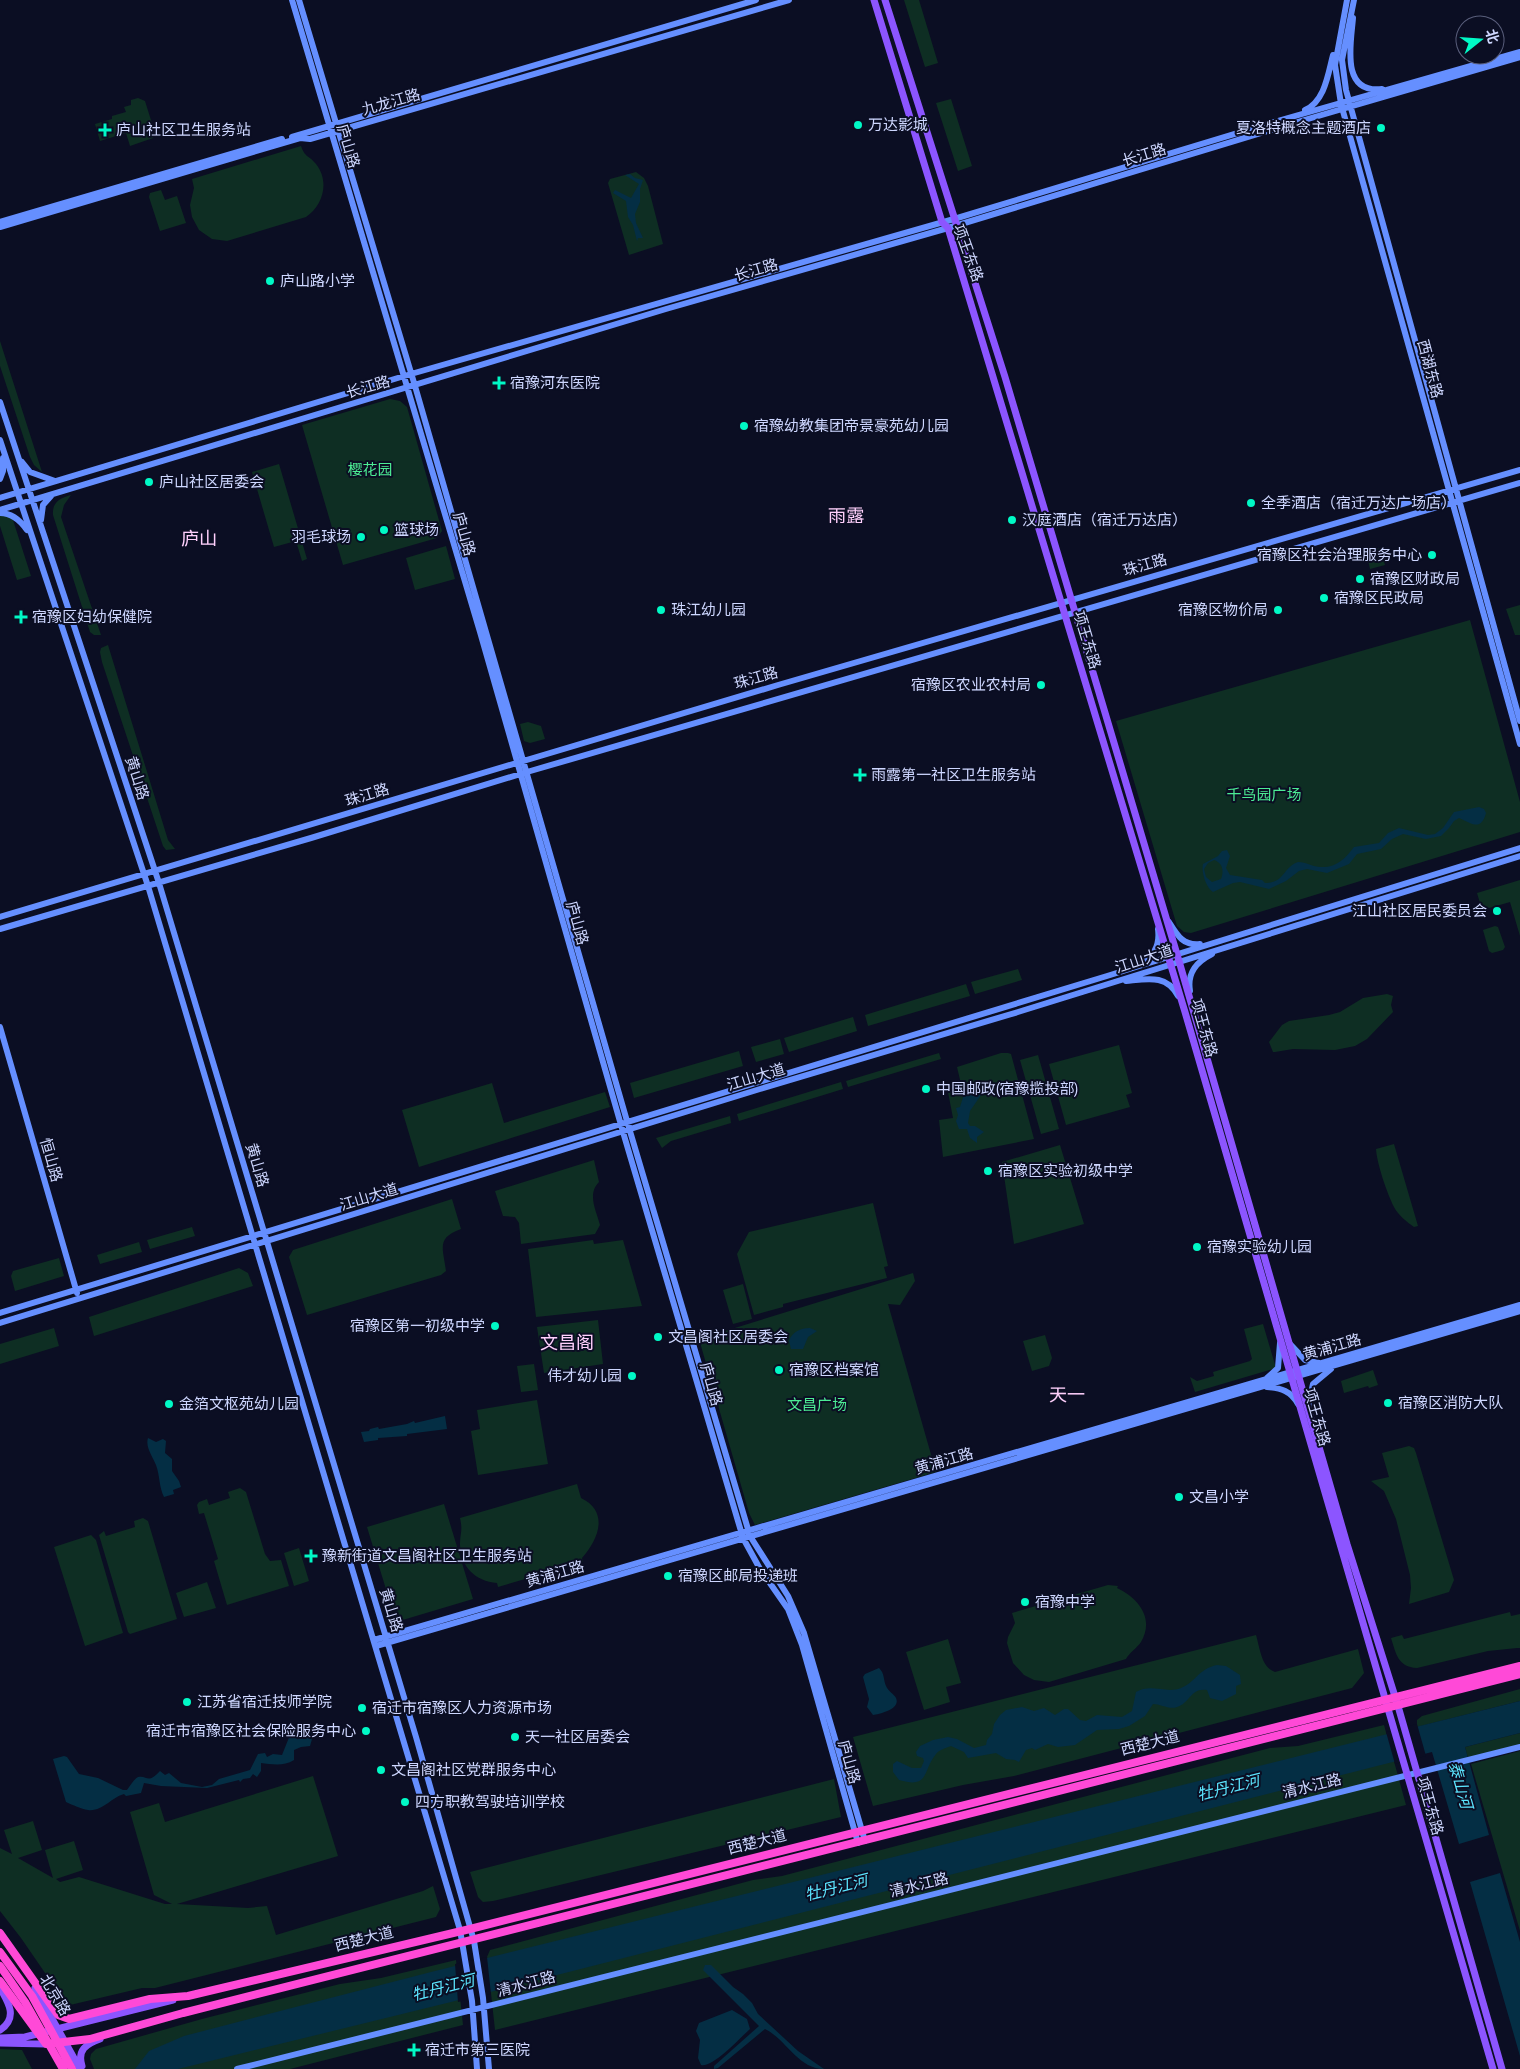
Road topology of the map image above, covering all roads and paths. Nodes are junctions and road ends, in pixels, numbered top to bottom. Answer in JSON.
{"nodes":[{"id":1,"x":292,"y":0,"type":"edge"},
{"id":2,"x":299,"y":0,"type":"edge"},
{"id":3,"x":756,"y":0,"type":"edge"},
{"id":4,"x":789,"y":0,"type":"edge"},
{"id":5,"x":885,"y":0,"type":"edge"},
{"id":6,"x":1347,"y":0,"type":"edge"},
{"id":7,"x":1354,"y":0,"type":"edge"},
{"id":8,"x":874,"y":1,"type":"edge"},
{"id":9,"x":1344,"y":10,"type":"junction"},
{"id":10,"x":1520,"y":52,"type":"edge"},
{"id":11,"x":1520,"y":57,"type":"edge"},
{"id":12,"x":1406,"y":85,"type":"junction"},
{"id":13,"x":1350,"y":104,"type":"junction"},
{"id":14,"x":1342,"y":106,"type":"junction"},
{"id":15,"x":1287,"y":119,"type":"junction"},
{"id":16,"x":336,"y":124,"type":"junction"},
{"id":17,"x":330,"y":129,"type":"junction"},
{"id":18,"x":339,"y":131,"type":"junction"},
{"id":19,"x":0,"y":222,"type":"edge"},
{"id":20,"x":955,"y":222,"type":"junction"},
{"id":21,"x":945,"y":225,"type":"junction"},
{"id":22,"x":0,"y":227,"type":"edge"},
{"id":23,"x":408,"y":376,"type":"junction"},
{"id":24,"x":412,"y":387,"type":"junction"},
{"id":25,"x":0,"y":402,"type":"edge"},
{"id":26,"x":1,"y":443,"type":"edge"},
{"id":27,"x":17,"y":454,"type":"junction"},
{"id":28,"x":1520,"y":470,"type":"edge"},
{"id":29,"x":0,"y":479,"type":"edge"},
{"id":30,"x":56,"y":481,"type":"junction"},
{"id":31,"x":1520,"y":483,"type":"edge"},
{"id":32,"x":28,"y":490,"type":"junction"},
{"id":33,"x":1453,"y":490,"type":"junction"},
{"id":34,"x":17,"y":492,"type":"junction"},
{"id":35,"x":56,"y":493,"type":"junction"},
{"id":36,"x":0,"y":498,"type":"edge"},
{"id":37,"x":32,"y":501,"type":"junction"},
{"id":38,"x":1457,"y":502,"type":"junction"},
{"id":39,"x":21,"y":504,"type":"junction"},
{"id":40,"x":0,"y":512,"type":"edge"},
{"id":41,"x":42,"y":529,"type":"junction"},
{"id":42,"x":32,"y":536,"type":"junction"},
{"id":43,"x":1071,"y":600,"type":"junction"},
{"id":44,"x":1062,"y":603,"type":"junction"},
{"id":45,"x":1075,"y":613,"type":"junction"},
{"id":46,"x":1066,"y":616,"type":"junction"},
{"id":47,"x":1520,"y":721,"type":"edge"},
{"id":48,"x":1520,"y":744,"type":"edge"},
{"id":49,"x":520,"y":761,"type":"junction"},
{"id":50,"x":524,"y":773,"type":"junction"},
{"id":51,"x":465,"y":778,"type":"junction"},
{"id":52,"x":469,"y":790,"type":"junction"},
{"id":53,"x":328,"y":819,"type":"junction"},
{"id":54,"x":332,"y":832,"type":"junction"},
{"id":55,"x":266,"y":838,"type":"junction"},
{"id":56,"x":1520,"y":842,"type":"edge"},
{"id":57,"x":1520,"y":848,"type":"edge"},
{"id":58,"x":270,"y":850,"type":"junction"},
{"id":59,"x":1492,"y":856,"type":"junction"},
{"id":60,"x":1520,"y":856,"type":"edge"},
{"id":61,"x":1520,"y":860,"type":"edge"},
{"id":62,"x":1484,"y":867,"type":"junction"},
{"id":63,"x":155,"y":872,"type":"junction"},
{"id":64,"x":145,"y":875,"type":"junction"},
{"id":65,"x":159,"y":883,"type":"junction"},
{"id":66,"x":148,"y":886,"type":"junction"},
{"id":67,"x":1160,"y":915,"type":"junction"},
{"id":68,"x":0,"y":917,"type":"edge"},
{"id":69,"x":0,"y":930,"type":"edge"},
{"id":70,"x":1225,"y":943,"type":"junction"},
{"id":71,"x":1178,"y":957,"type":"junction"},
{"id":72,"x":1169,"y":960,"type":"junction"},
{"id":73,"x":1109,"y":980,"type":"junction"},
{"id":74,"x":1189,"y":1011,"type":"junction"},
{"id":75,"x":0,"y":1027,"type":"edge"},
{"id":76,"x":0,"y":1040,"type":"edge"},
{"id":77,"x":624,"y":1122,"type":"junction"},
{"id":78,"x":627,"y":1131,"type":"junction"},
{"id":79,"x":265,"y":1233,"type":"junction"},
{"id":80,"x":253,"y":1236,"type":"junction"},
{"id":81,"x":267,"y":1242,"type":"junction"},
{"id":82,"x":256,"y":1245,"type":"junction"},
{"id":83,"x":74,"y":1291,"type":"junction"},
{"id":84,"x":77,"y":1300,"type":"junction"},
{"id":85,"x":1520,"y":1305,"type":"edge"},
{"id":86,"x":1520,"y":1311,"type":"edge"},
{"id":87,"x":0,"y":1313,"type":"edge"},
{"id":88,"x":0,"y":1323,"type":"edge"},
{"id":89,"x":1284,"y":1338,"type":"junction"},
{"id":90,"x":1336,"y":1363,"type":"junction"},
{"id":91,"x":1294,"y":1374,"type":"junction"},
{"id":92,"x":1260,"y":1384,"type":"junction"},
{"id":93,"x":1304,"y":1409,"type":"junction"},
{"id":94,"x":746,"y":1534,"type":"junction"},
{"id":95,"x":387,"y":1640,"type":"junction"},
{"id":96,"x":375,"y":1643,"type":"junction"},
{"id":97,"x":1520,"y":1666,"type":"edge"},
{"id":98,"x":1520,"y":1674,"type":"edge"},
{"id":99,"x":1395,"y":1697,"type":"junction"},
{"id":100,"x":1385,"y":1700,"type":"junction"},
{"id":101,"x":1398,"y":1706,"type":"junction"},
{"id":102,"x":1388,"y":1709,"type":"junction"},
{"id":103,"x":1520,"y":1747,"type":"edge"},
{"id":104,"x":1417,"y":1773,"type":"junction"},
{"id":105,"x":1407,"y":1775,"type":"junction"},
{"id":106,"x":859,"y":1830,"type":"junction"},
{"id":107,"x":862,"y":1842,"type":"junction"},
{"id":108,"x":470,"y":1929,"type":"junction"},
{"id":109,"x":460,"y":1930,"type":"junction"},
{"id":110,"x":0,"y":1934,"type":"edge"},
{"id":111,"x":0,"y":1939,"type":"edge"},
{"id":112,"x":474,"y":1941,"type":"junction"},
{"id":113,"x":462,"y":1942,"type":"junction"},
{"id":114,"x":0,"y":1952,"type":"edge"},
{"id":115,"x":0,"y":1966,"type":"edge"},
{"id":116,"x":0,"y":1972,"type":"edge"},
{"id":117,"x":0,"y":1981,"type":"edge"},
{"id":118,"x":31,"y":1982,"type":"junction"},
{"id":119,"x":0,"y":1988,"type":"edge"},
{"id":120,"x":188,"y":1996,"type":"junction"},
{"id":121,"x":484,"y":2008,"type":"junction"},
{"id":122,"x":193,"y":2010,"type":"junction"},
{"id":123,"x":472,"y":2010,"type":"junction"},
{"id":124,"x":59,"y":2028,"type":"junction"},
{"id":125,"x":0,"y":2030,"type":"edge"},
{"id":126,"x":40,"y":2033,"type":"junction"},
{"id":127,"x":0,"y":2038,"type":"edge"},
{"id":128,"x":0,"y":2043,"type":"edge"},
{"id":129,"x":66,"y":2043,"type":"junction"},
{"id":130,"x":46,"y":2044,"type":"junction"},
{"id":131,"x":61,"y":2069,"type":"edge"},
{"id":132,"x":72,"y":2069,"type":"edge"},
{"id":133,"x":81,"y":2069,"type":"edge"},
{"id":134,"x":237,"y":2069,"type":"edge"},
{"id":135,"x":477,"y":2069,"type":"edge"},
{"id":136,"x":489,"y":2069,"type":"edge"},
{"id":137,"x":1493,"y":2069,"type":"edge"},
{"id":138,"x":1502,"y":2069,"type":"edge"}],
"edges":[{"from":1,"to":17,"type":"street","name":"庐山路"},
{"from":2,"to":16,"type":"street","name":"庐山路"},
{"from":3,"to":16,"type":"street","name":"九龙江路"},
{"from":4,"to":18,"type":"street","name":"九龙江路"},
{"from":5,"to":20,"type":"main road","name":"项王东路"},
{"from":6,"to":9,"type":"street","name":"西湖东路"},
{"from":7,"to":12,"type":"street"},
{"from":7,"to":13,"type":"street","name":"西湖东路"},
{"from":8,"to":21,"type":"main road","name":"项王东路"},
{"from":9,"to":14,"type":"street","name":"西湖东路"},
{"from":9,"to":15,"type":"street"},
{"from":10,"to":12,"type":"street","name":"长江路"},
{"from":11,"to":13,"type":"street","name":"长江路"},
{"from":12,"to":13,"type":"street","name":"长江路"},
{"from":13,"to":14,"type":"street","name":"长江路"},
{"from":13,"to":33,"type":"street","name":"西湖东路"},
{"from":14,"to":15,"type":"street","name":"长江路"},
{"from":14,"to":20,"type":"street","name":"长江路"},
{"from":14,"to":33,"type":"street","name":"西湖东路"},
{"from":15,"to":20,"type":"street","name":"长江路"},
{"from":16,"to":17,"type":"street","name":"九龙江路"},
{"from":16,"to":18,"type":"street","name":"庐山路"},
{"from":17,"to":18,"type":"street","name":"九龙江路"},
{"from":17,"to":19,"type":"street","name":"九龙江路"},
{"from":17,"to":22,"type":"street","name":"九龙江路"},
{"from":17,"to":23,"type":"street","name":"庐山路"},
{"from":18,"to":23,"type":"street","name":"庐山路"},
{"from":20,"to":21,"type":"street","name":"长江路"},
{"from":20,"to":43,"type":"main road","name":"项王东路"},
{"from":21,"to":23,"type":"street","name":"长江路"},
{"from":21,"to":24,"type":"street","name":"长江路"},
{"from":21,"to":44,"type":"main road","name":"项王东路"},
{"from":23,"to":24,"type":"street","name":"庐山路"},
{"from":23,"to":30,"type":"street","name":"长江路"},
{"from":24,"to":35,"type":"street","name":"长江路"},
{"from":24,"to":49,"type":"street","name":"庐山路"},
{"from":25,"to":27,"type":"street","name":"黄山路"},
{"from":26,"to":29,"type":"street"},
{"from":26,"to":34,"type":"street","name":"黄山路"},
{"from":27,"to":30,"type":"street"},
{"from":27,"to":32,"type":"street","name":"黄山路"},
{"from":28,"to":33,"type":"street","name":"珠江路"},
{"from":30,"to":32,"type":"street","name":"长江路"},
{"from":31,"to":38,"type":"street","name":"珠江路"},
{"from":32,"to":34,"type":"street","name":"长江路"},
{"from":32,"to":37,"type":"street","name":"黄山路"},
{"from":33,"to":38,"type":"street","name":"西湖东路"},
{"from":33,"to":43,"type":"street","name":"珠江路"},
{"from":34,"to":36,"type":"street","name":"长江路"},
{"from":34,"to":39,"type":"street","name":"黄山路"},
{"from":35,"to":37,"type":"street","name":"长江路"},
{"from":35,"to":41,"type":"street"},
{"from":37,"to":39,"type":"street","name":"长江路"},
{"from":37,"to":41,"type":"street","name":"黄山路"},
{"from":38,"to":45,"type":"street","name":"珠江路"},
{"from":38,"to":47,"type":"street","name":"西湖东路"},
{"from":38,"to":48,"type":"street","name":"西湖东路"},
{"from":39,"to":40,"type":"street","name":"长江路"},
{"from":39,"to":42,"type":"street","name":"黄山路"},
{"from":40,"to":42,"type":"street"},
{"from":41,"to":63,"type":"street","name":"黄山路"},
{"from":42,"to":64,"type":"street","name":"黄山路"},
{"from":43,"to":44,"type":"street","name":"珠江路"},
{"from":43,"to":45,"type":"main road","name":"项王东路"},
{"from":44,"to":46,"type":"main road","name":"项王东路"},
{"from":44,"to":49,"type":"street","name":"珠江路"},
{"from":45,"to":46,"type":"street","name":"珠江路"},
{"from":45,"to":67,"type":"main road","name":"项王东路"},
{"from":46,"to":50,"type":"street","name":"珠江路"},
{"from":46,"to":67,"type":"main road","name":"项王东路"},
{"from":49,"to":50,"type":"street","name":"庐山路"},
{"from":49,"to":51,"type":"street","name":"珠江路"},
{"from":50,"to":52,"type":"street","name":"珠江路"},
{"from":50,"to":77,"type":"street","name":"庐山路"},
{"from":51,"to":52,"type":"street"},
{"from":51,"to":53,"type":"street","name":"珠江路"},
{"from":52,"to":54,"type":"street","name":"珠江路"},
{"from":53,"to":54,"type":"street"},
{"from":53,"to":55,"type":"street","name":"珠江路"},
{"from":54,"to":58,"type":"street","name":"珠江路"},
{"from":55,"to":58,"type":"street"},
{"from":55,"to":63,"type":"street","name":"珠江路"},
{"from":56,"to":59,"type":"street"},
{"from":57,"to":59,"type":"street","name":"江山大道"},
{"from":58,"to":65,"type":"street","name":"珠江路"},
{"from":59,"to":70,"type":"street","name":"江山大道"},
{"from":60,"to":62,"type":"street","name":"江山大道"},
{"from":61,"to":62,"type":"street"},
{"from":62,"to":70,"type":"street","name":"江山大道"},
{"from":63,"to":64,"type":"street","name":"珠江路"},
{"from":63,"to":65,"type":"street","name":"黄山路"},
{"from":64,"to":66,"type":"street","name":"黄山路"},
{"from":64,"to":68,"type":"street","name":"珠江路"},
{"from":65,"to":66,"type":"street","name":"珠江路"},
{"from":65,"to":79,"type":"street","name":"黄山路"},
{"from":66,"to":69,"type":"street","name":"珠江路"},
{"from":66,"to":80,"type":"street","name":"黄山路"},
{"from":67,"to":70,"type":"street"},
{"from":67,"to":71,"type":"main road","name":"项王东路"},
{"from":67,"to":72,"type":"main road","name":"项王东路"},
{"from":67,"to":73,"type":"street"},
{"from":70,"to":71,"type":"street","name":"江山大道"},
{"from":70,"to":74,"type":"street"},
{"from":71,"to":72,"type":"street","name":"江山大道"},
{"from":71,"to":74,"type":"main road","name":"项王东路"},
{"from":72,"to":73,"type":"street","name":"江山大道"},
{"from":72,"to":74,"type":"main road","name":"项王东路"},
{"from":73,"to":74,"type":"street"},
{"from":73,"to":77,"type":"street","name":"江山大道"},
{"from":73,"to":78,"type":"street","name":"江山大道"},
{"from":74,"to":89,"type":"main road","name":"项王东路"},
{"from":75,"to":83,"type":"street","name":"恒山路"},
{"from":76,"to":83,"type":"street","name":"恒山路"},
{"from":77,"to":78,"type":"street","name":"庐山路"},
{"from":77,"to":79,"type":"street","name":"江山大道"},
{"from":78,"to":81,"type":"street","name":"江山大道"},
{"from":78,"to":94,"type":"street","name":"庐山路"},
{"from":79,"to":80,"type":"street","name":"江山大道"},
{"from":79,"to":81,"type":"street","name":"黄山路"},
{"from":80,"to":82,"type":"street","name":"黄山路"},
{"from":80,"to":83,"type":"street","name":"江山大道"},
{"from":81,"to":82,"type":"street","name":"江山大道"},
{"from":81,"to":95,"type":"street","name":"黄山路"},
{"from":82,"to":84,"type":"street","name":"江山大道"},
{"from":82,"to":96,"type":"street","name":"黄山路"},
{"from":83,"to":84,"type":"street","name":"恒山路"},
{"from":83,"to":87,"type":"street","name":"江山大道"},
{"from":84,"to":88,"type":"street","name":"江山大道"},
{"from":85,"to":90,"type":"street","name":"黄浦江路"},
{"from":86,"to":90,"type":"street","name":"黄浦江路"},
{"from":89,"to":90,"type":"street"},
{"from":89,"to":91,"type":"main road","name":"项王东路"},
{"from":89,"to":92,"type":"street"},
{"from":90,"to":91,"type":"street","name":"黄浦江路"},
{"from":90,"to":93,"type":"street"},
{"from":91,"to":92,"type":"street","name":"黄浦江路"},
{"from":91,"to":93,"type":"main road","name":"项王东路"},
{"from":92,"to":93,"type":"street"},
{"from":92,"to":94,"type":"street","name":"黄浦江路"},
{"from":93,"to":99,"type":"main road","name":"项王东路"},
{"from":93,"to":100,"type":"main road","name":"项王东路"},
{"from":94,"to":95,"type":"street","name":"黄浦江路"},
{"from":94,"to":106,"type":"street","name":"庐山路"},
{"from":95,"to":96,"type":"street","name":"黄浦江路"},
{"from":95,"to":108,"type":"street","name":"黄山路"},
{"from":96,"to":109,"type":"street","name":"黄山路"},
{"from":97,"to":99,"type":"highway","name":"西楚大道"},
{"from":98,"to":101,"type":"highway","name":"西楚大道"},
{"from":99,"to":100,"type":"highway","name":"西楚大道"},
{"from":99,"to":101,"type":"main road","name":"项王东路"},
{"from":100,"to":102,"type":"main road","name":"项王东路"},
{"from":100,"to":106,"type":"highway","name":"西楚大道"},
{"from":101,"to":102,"type":"highway","name":"西楚大道"},
{"from":101,"to":104,"type":"main road","name":"项王东路"},
{"from":102,"to":105,"type":"main road","name":"项王东路"},
{"from":102,"to":107,"type":"highway","name":"西楚大道"},
{"from":103,"to":104,"type":"street","name":"清水江路"},
{"from":104,"to":105,"type":"street","name":"清水江路"},
{"from":104,"to":138,"type":"main road","name":"项王东路"},
{"from":105,"to":121,"type":"street","name":"清水江路"},
{"from":105,"to":137,"type":"main road","name":"项王东路"},
{"from":106,"to":107,"type":"street","name":"庐山路"},
{"from":106,"to":108,"type":"highway","name":"西楚大道"},
{"from":107,"to":112,"type":"highway","name":"西楚大道"},
{"from":108,"to":109,"type":"highway","name":"西楚大道"},
{"from":108,"to":112,"type":"street","name":"黄山路"},
{"from":109,"to":113,"type":"street","name":"黄山路"},
{"from":109,"to":120,"type":"highway","name":"西楚大道"},
{"from":110,"to":118,"type":"highway"},
{"from":110,"to":120,"type":"highway"},
{"from":111,"to":118,"type":"main road","name":"北京路"},
{"from":112,"to":113,"type":"highway"},
{"from":112,"to":121,"type":"street","name":"黄山路"},
{"from":113,"to":122,"type":"highway","name":"西楚大道"},
{"from":113,"to":123,"type":"street","name":"黄山路"},
{"from":114,"to":132,"type":"highway","bridge":true},
{"from":115,"to":131,"type":"highway","bridge":true},
{"from":116,"to":126,"type":"main road"},
{"from":117,"to":126,"type":"highway"},
{"from":118,"to":124,"type":"main road","name":"北京路"},
{"from":119,"to":125,"type":"main road"},
{"from":120,"to":124,"type":"main road","name":"西楚大道"},
{"from":121,"to":123,"type":"street","name":"清水江路"},
{"from":121,"to":136,"type":"street","name":"黄山路"},
{"from":122,"to":129,"type":"highway","name":"西楚大道"},
{"from":122,"to":133,"type":"main road"},
{"from":123,"to":134,"type":"street","name":"清水江路"},
{"from":123,"to":135,"type":"street","name":"黄山路"},
{"from":124,"to":126,"type":"main road","name":"西楚大道"},
{"from":124,"to":129,"type":"main road","name":"北京路"},
{"from":126,"to":127,"type":"main road","name":"西楚大道"},
{"from":126,"to":130,"type":"highway"},
{"from":128,"to":130,"type":"main road","name":"西楚大道"},
{"from":129,"to":130,"type":"highway","name":"西楚大道"},
{"from":129,"to":133,"type":"main road","name":"北京路"},
{"from":130,"to":131,"type":"main road"}]}
